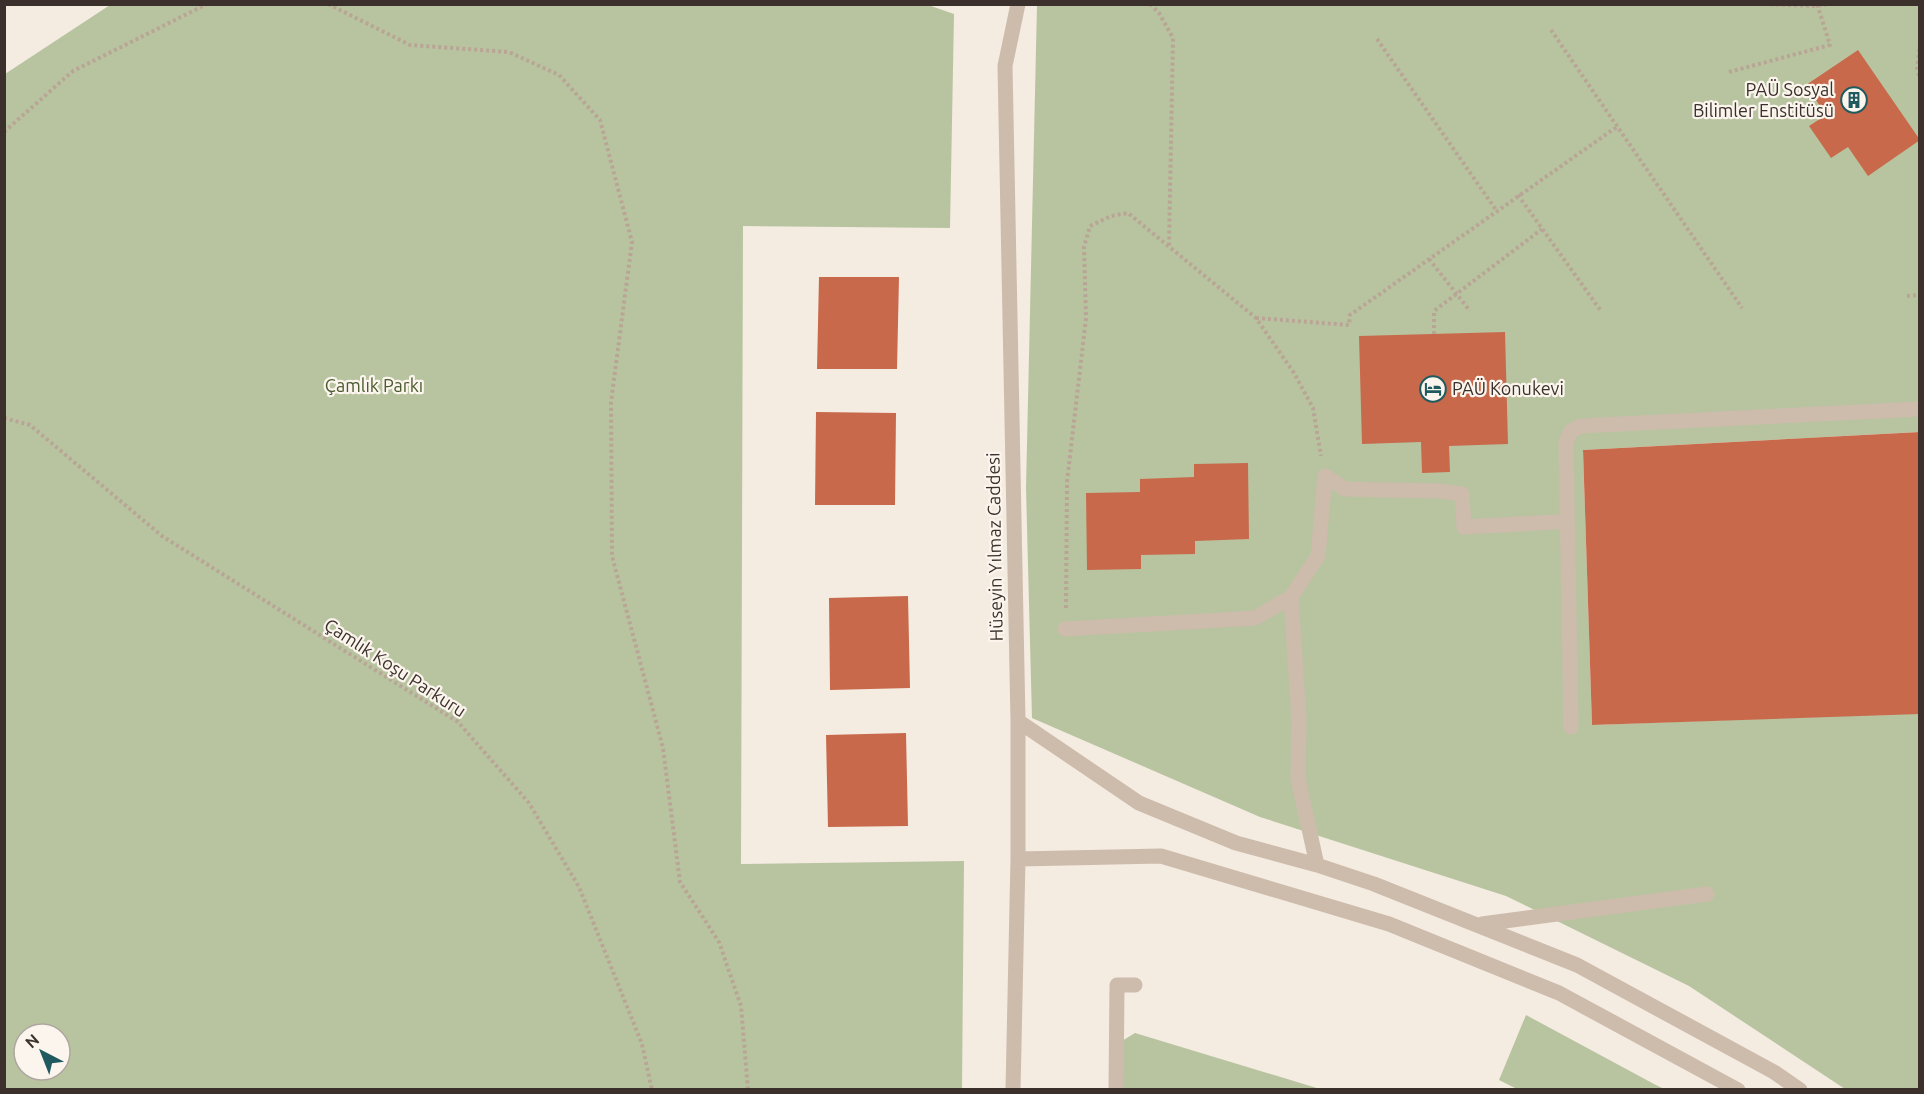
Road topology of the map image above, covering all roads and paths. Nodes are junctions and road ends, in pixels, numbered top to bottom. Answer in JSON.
{"nodes":[{"id":1,"x":207,"y":4,"type":"edge"},
{"id":2,"x":328,"y":4,"type":"edge"},
{"id":3,"x":1018,"y":4,"type":"edge"},
{"id":4,"x":1150,"y":4,"type":"edge"},
{"id":5,"x":1764,"y":4,"type":"edge"},
{"id":6,"x":1828,"y":4,"type":"edge"},
{"id":7,"x":1817,"y":5,"type":"edge"},
{"id":8,"x":1551,"y":30,"type":"dead end"},
{"id":9,"x":1377,"y":39,"type":"dead end"},
{"id":10,"x":1920,"y":43,"type":"edge"},
{"id":11,"x":1729,"y":72,"type":"dead end"},
{"id":12,"x":1920,"y":77,"type":"edge"},
{"id":13,"x":1618,"y":126,"type":"junction"},
{"id":14,"x":4,"y":132,"type":"edge"},
{"id":15,"x":1518,"y":195,"type":"junction"},
{"id":16,"x":1496,"y":210,"type":"junction"},
{"id":17,"x":1542,"y":229,"type":"junction"},
{"id":18,"x":1169,"y":246,"type":"junction"},
{"id":19,"x":1429,"y":259,"type":"junction"},
{"id":20,"x":1455,"y":294,"type":"junction"},
{"id":21,"x":1920,"y":295,"type":"edge"},
{"id":22,"x":1907,"y":296,"type":"dead end"},
{"id":23,"x":1742,"y":308,"type":"dead end"},
{"id":24,"x":1470,"y":311,"type":"dead end"},
{"id":25,"x":1601,"y":311,"type":"dead end"},
{"id":26,"x":1256,"y":318,"type":"junction"},
{"id":27,"x":1434,"y":334,"type":"dead end"},
{"id":28,"x":1920,"y":409,"type":"edge"},
{"id":29,"x":4,"y":418,"type":"edge"},
{"id":30,"x":1324,"y":476,"type":"junction"},
{"id":31,"x":1556,"y":522,"type":"dead end"},
{"id":32,"x":1291,"y":597,"type":"junction"},
{"id":33,"x":1065,"y":630,"type":"joint"},
{"id":34,"x":1018,"y":721,"type":"junction"},
{"id":35,"x":1571,"y":728,"type":"dead end"},
{"id":36,"x":1018,"y":859,"type":"junction"},
{"id":37,"x":1317,"y":865,"type":"junction"},
{"id":38,"x":1707,"y":894,"type":"dead end"},
{"id":39,"x":1479,"y":924,"type":"junction"},
{"id":40,"x":1135,"y":984,"type":"dead end"},
{"id":41,"x":652,"y":1089,"type":"edge"},
{"id":42,"x":748,"y":1089,"type":"edge"},
{"id":43,"x":1013,"y":1089,"type":"edge"},
{"id":44,"x":1116,"y":1089,"type":"edge"},
{"id":45,"x":1738,"y":1089,"type":"edge"},
{"id":46,"x":1800,"y":1089,"type":"edge"}],
"edges":[{"from":1,"to":14,"type":"path"},
{"from":2,"to":42,"type":"path"},
{"from":3,"to":34,"type":"street","name":"Hüseyin Yılmaz Caddesi"},
{"from":4,"to":18,"type":"path"},
{"from":5,"to":7,"type":"path"},
{"from":6,"to":7,"type":"path"},
{"from":7,"to":11,"type":"path"},
{"from":8,"to":13,"type":"path"},
{"from":9,"to":16,"type":"path"},
{"from":10,"to":12,"type":"path"},
{"from":13,"to":15,"type":"path"},
{"from":13,"to":23,"type":"path"},
{"from":15,"to":16,"type":"path"},
{"from":15,"to":17,"type":"path"},
{"from":16,"to":19,"type":"path"},
{"from":17,"to":20,"type":"path"},
{"from":17,"to":25,"type":"path"},
{"from":18,"to":26,"type":"path"},
{"from":18,"to":33,"type":"path"},
{"from":19,"to":20,"type":"path"},
{"from":19,"to":26,"type":"path"},
{"from":20,"to":24,"type":"path"},
{"from":20,"to":27,"type":"path"},
{"from":21,"to":22,"type":"path"},
{"from":26,"to":30,"type":"path"},
{"from":28,"to":35,"type":"street"},
{"from":29,"to":41,"type":"path","name":"Çamlık Koşu Parkuru"},
{"from":30,"to":31,"type":"street"},
{"from":30,"to":32,"type":"street"},
{"from":32,"to":33,"type":"street"},
{"from":32,"to":37,"type":"street"},
{"from":34,"to":36,"type":"street","name":"Hüseyin Yılmaz Caddesi"},
{"from":34,"to":37,"type":"street"},
{"from":36,"to":43,"type":"street","name":"Hüseyin Yılmaz Caddesi"},
{"from":36,"to":45,"type":"street"},
{"from":37,"to":39,"type":"street"},
{"from":38,"to":39,"type":"street"},
{"from":39,"to":46,"type":"street"},
{"from":40,"to":44,"type":"street"}]}
